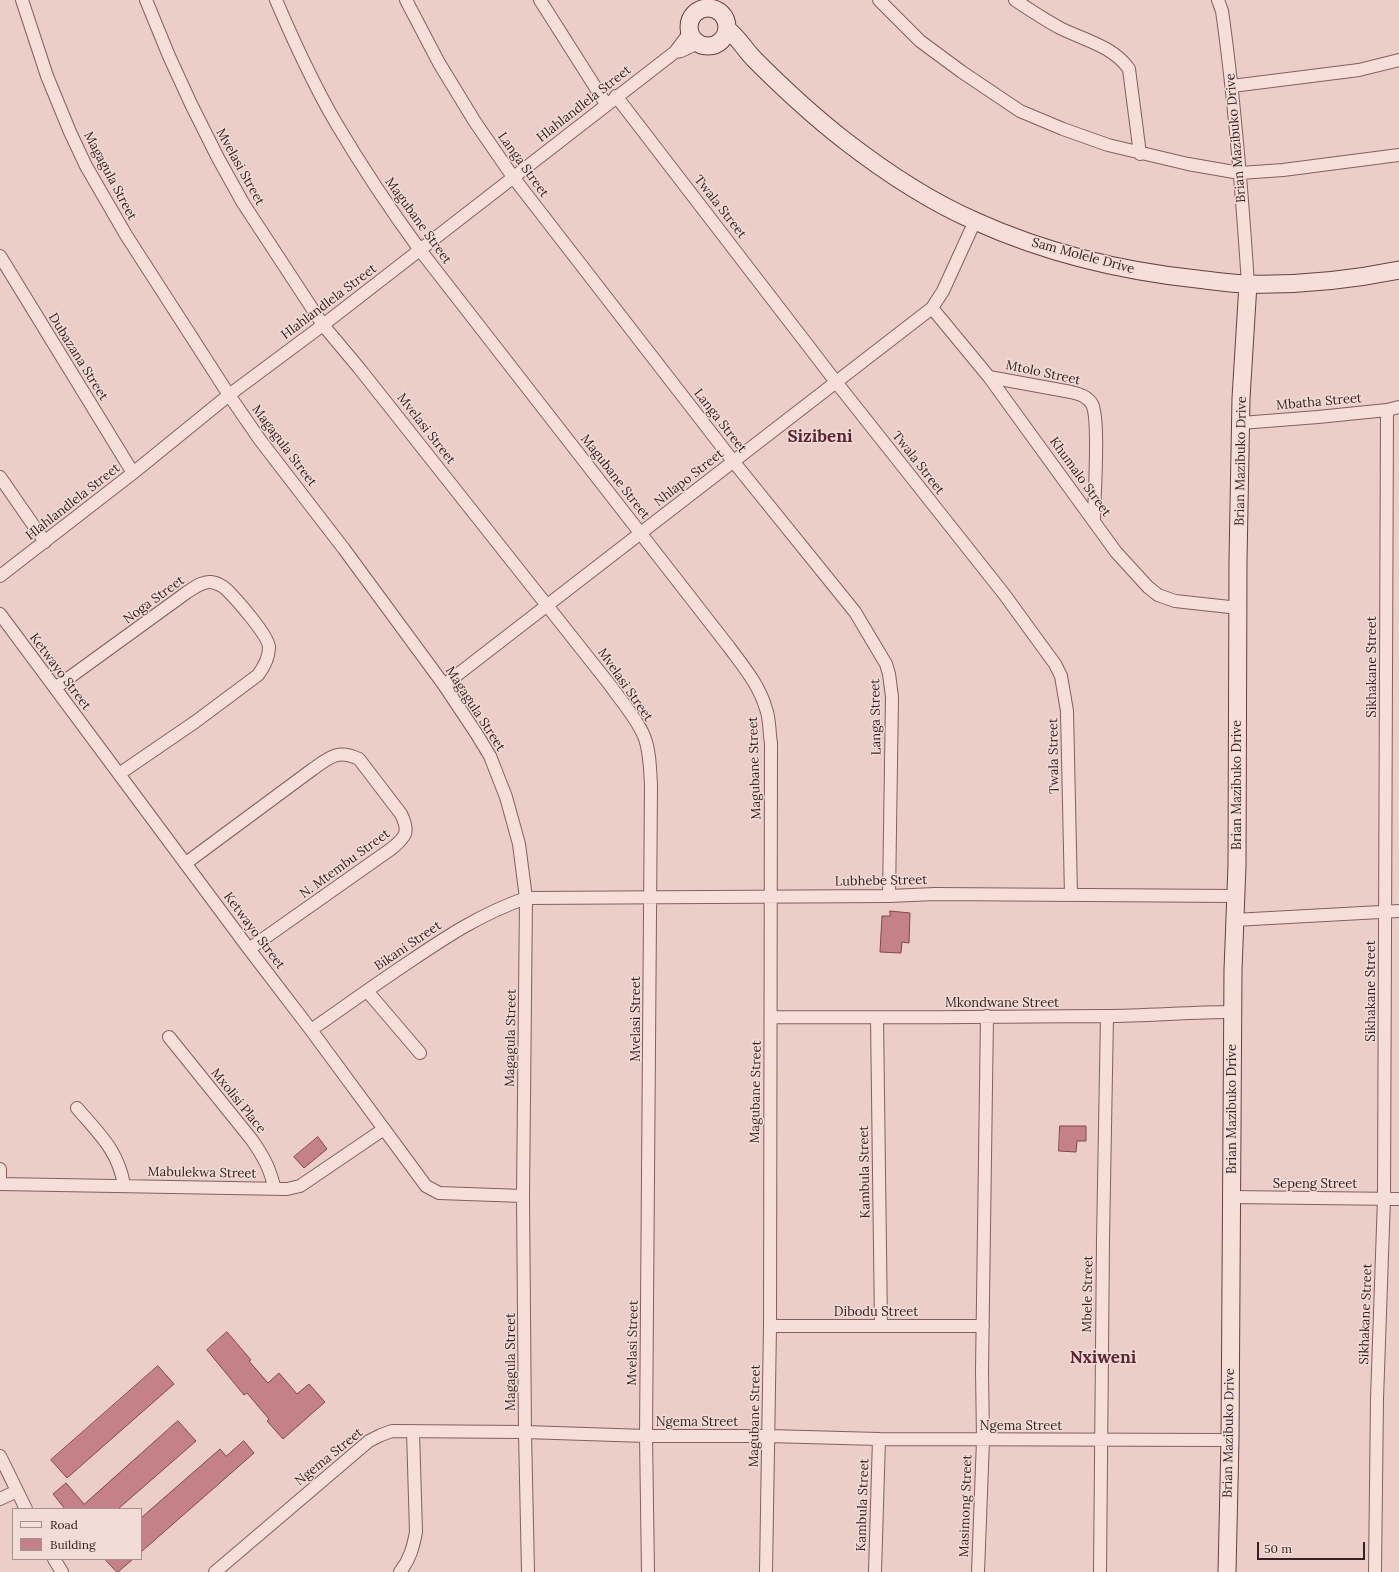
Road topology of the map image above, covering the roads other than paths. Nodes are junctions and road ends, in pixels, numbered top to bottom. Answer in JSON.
{"nodes":[{"id":1,"x":22,"y":0,"type":"edge"},
{"id":2,"x":146,"y":0,"type":"edge"},
{"id":3,"x":276,"y":0,"type":"edge"},
{"id":4,"x":406,"y":0,"type":"edge"},
{"id":5,"x":540,"y":0,"type":"edge"},
{"id":6,"x":878,"y":0,"type":"edge"},
{"id":7,"x":1015,"y":0,"type":"edge"},
{"id":8,"x":1218,"y":0,"type":"edge"},
{"id":9,"x":701,"y":5,"type":"edge"},
{"id":10,"x":727,"y":29,"type":"junction"},
{"id":11,"x":694,"y":38,"type":"junction"},
{"id":12,"x":718,"y":44,"type":"junction"},
{"id":13,"x":752,"y":57,"type":"junction"},
{"id":14,"x":1399,"y":60,"type":"edge"},
{"id":15,"x":1232,"y":86,"type":"junction"},
{"id":16,"x":616,"y":96,"type":"junction"},
{"id":17,"x":606,"y":104,"type":"junction"},
{"id":18,"x":1140,"y":154,"type":"junction"},
{"id":19,"x":1399,"y":155,"type":"edge"},
{"id":20,"x":1240,"y":173,"type":"junction"},
{"id":21,"x":513,"y":177,"type":"junction"},
{"id":22,"x":975,"y":221,"type":"junction"},
{"id":23,"x":420,"y":250,"type":"junction"},
{"id":24,"x":0,"y":256,"type":"edge"},
{"id":25,"x":1399,"y":270,"type":"edge"},
{"id":26,"x":1248,"y":284,"type":"junction"},
{"id":27,"x":932,"y":308,"type":"junction"},
{"id":28,"x":323,"y":325,"type":"junction"},
{"id":29,"x":989,"y":377,"type":"junction"},
{"id":30,"x":836,"y":382,"type":"junction"},
{"id":31,"x":229,"y":395,"type":"junction"},
{"id":32,"x":1399,"y":407,"type":"edge"},
{"id":33,"x":1387,"y":410,"type":"junction"},
{"id":34,"x":1241,"y":423,"type":"junction"},
{"id":35,"x":733,"y":461,"type":"junction"},
{"id":36,"x":133,"y":473,"type":"junction"},
{"id":37,"x":0,"y":477,"type":"edge"},
{"id":38,"x":1094,"y":520,"type":"junction"},
{"id":39,"x":641,"y":533,"type":"junction"},
{"id":40,"x":45,"y":542,"type":"junction"},
{"id":41,"x":0,"y":576,"type":"edge"},
{"id":42,"x":547,"y":606,"type":"junction"},
{"id":43,"x":1239,"y":608,"type":"junction"},
{"id":44,"x":0,"y":614,"type":"edge"},
{"id":45,"x":444,"y":686,"type":"junction"},
{"id":46,"x":55,"y":688,"type":"junction"},
{"id":47,"x":119,"y":774,"type":"junction"},
{"id":48,"x":186,"y":863,"type":"junction"},
{"id":49,"x":1071,"y":895,"type":"junction"},
{"id":50,"x":889,"y":896,"type":"junction"},
{"id":51,"x":1235,"y":896,"type":"junction"},
{"id":52,"x":770,"y":897,"type":"junction"},
{"id":53,"x":526,"y":898,"type":"junction"},
{"id":54,"x":651,"y":898,"type":"junction"},
{"id":55,"x":1399,"y":911,"type":"edge"},
{"id":56,"x":1386,"y":912,"type":"junction"},
{"id":57,"x":1234,"y":920,"type":"junction"},
{"id":58,"x":249,"y":949,"type":"junction"},
{"id":59,"x":367,"y":991,"type":"junction"},
{"id":60,"x":1232,"y":1012,"type":"junction"},
{"id":61,"x":987,"y":1016,"type":"junction"},
{"id":62,"x":1107,"y":1016,"type":"junction"},
{"id":63,"x":771,"y":1017,"type":"junction"},
{"id":64,"x":877,"y":1018,"type":"junction"},
{"id":65,"x":312,"y":1030,"type":"junction"},
{"id":66,"x":169,"y":1037,"type":"dead end"},
{"id":67,"x":420,"y":1053,"type":"dead end"},
{"id":68,"x":77,"y":1108,"type":"dead end"},
{"id":69,"x":384,"y":1129,"type":"junction"},
{"id":70,"x":0,"y":1169,"type":"edge"},
{"id":71,"x":0,"y":1184,"type":"edge"},
{"id":72,"x":124,"y":1185,"type":"junction"},
{"id":73,"x":275,"y":1189,"type":"junction"},
{"id":74,"x":523,"y":1196,"type":"junction"},
{"id":75,"x":1231,"y":1198,"type":"junction"},
{"id":76,"x":1384,"y":1198,"type":"junction"},
{"id":77,"x":1399,"y":1199,"type":"edge"},
{"id":78,"x":881,"y":1325,"type":"junction"},
{"id":79,"x":770,"y":1326,"type":"junction"},
{"id":80,"x":983,"y":1326,"type":"junction"},
{"id":81,"x":412,"y":1431,"type":"junction"},
{"id":82,"x":525,"y":1432,"type":"junction"},
{"id":83,"x":646,"y":1436,"type":"junction"},
{"id":84,"x":768,"y":1436,"type":"junction"},
{"id":85,"x":879,"y":1439,"type":"junction"},
{"id":86,"x":1102,"y":1439,"type":"junction"},
{"id":87,"x":983,"y":1440,"type":"junction"},
{"id":88,"x":1230,"y":1440,"type":"junction"},
{"id":89,"x":0,"y":1456,"type":"edge"},
{"id":90,"x":17,"y":1491,"type":"junction"},
{"id":91,"x":0,"y":1499,"type":"edge"},
{"id":92,"x":26,"y":1508,"type":"edge"},
{"id":93,"x":55,"y":1560,"type":"edge"},
{"id":94,"x":62,"y":1572,"type":"edge"},
{"id":95,"x":215,"y":1572,"type":"edge"},
{"id":96,"x":400,"y":1572,"type":"edge"},
{"id":97,"x":528,"y":1572,"type":"edge"},
{"id":98,"x":648,"y":1572,"type":"edge"},
{"id":99,"x":766,"y":1572,"type":"edge"},
{"id":100,"x":875,"y":1572,"type":"edge"},
{"id":101,"x":978,"y":1572,"type":"edge"},
{"id":102,"x":1100,"y":1572,"type":"edge"},
{"id":103,"x":1227,"y":1572,"type":"edge"},
{"id":104,"x":1375,"y":1572,"type":"edge"}],
"edges":[{"from":1,"to":31,"type":"street","name":"Magagula Street"},
{"from":2,"to":28,"type":"street","name":"Mvelasi Street"},
{"from":3,"to":23,"type":"street","name":"Magubane Street"},
{"from":4,"to":21,"type":"street","name":"Langa Street"},
{"from":5,"to":17,"type":"street"},
{"from":6,"to":18,"type":"street"},
{"from":7,"to":18,"type":"street"},
{"from":8,"to":15,"type":"street","name":"Brian Mazibuko Drive"},
{"from":9,"to":10,"type":"street","name":"Sam Molele Drive"},
{"from":9,"to":11,"type":"street","name":"Sam Molele Drive"},
{"from":10,"to":12,"type":"street"},
{"from":10,"to":13,"type":"street","name":"Sam Molele Drive"},
{"from":11,"to":12,"type":"street","name":"Sam Molele Drive"},
{"from":11,"to":16,"type":"street","name":"Hlahlandlela Street"},
{"from":12,"to":13,"type":"street","name":"Sam Molele Drive"},
{"from":13,"to":22,"type":"street","name":"Sam Molele Drive"},
{"from":14,"to":15,"type":"street"},
{"from":15,"to":20,"type":"street","name":"Brian Mazibuko Drive"},
{"from":16,"to":17,"type":"street","name":"Hlahlandlela Street"},
{"from":16,"to":30,"type":"street","name":"Twala Street"},
{"from":17,"to":21,"type":"street","name":"Hlahlandlela Street"},
{"from":18,"to":20,"type":"street"},
{"from":19,"to":20,"type":"street"},
{"from":20,"to":26,"type":"street","name":"Brian Mazibuko Drive"},
{"from":21,"to":23,"type":"street","name":"Hlahlandlela Street"},
{"from":21,"to":35,"type":"street","name":"Langa Street"},
{"from":22,"to":26,"type":"street","name":"Sam Molele Drive"},
{"from":22,"to":27,"type":"street","name":"Nhlapo Street"},
{"from":23,"to":28,"type":"street","name":"Hlahlandlela Street"},
{"from":23,"to":39,"type":"street","name":"Magubane Street"},
{"from":24,"to":36,"type":"street","name":"Dubazana Street"},
{"from":25,"to":26,"type":"street","name":"Sam Molele Drive"},
{"from":26,"to":34,"type":"street","name":"Brian Mazibuko Drive"},
{"from":27,"to":29,"type":"street","name":"Khumalo Street"},
{"from":27,"to":30,"type":"street","name":"Nhlapo Street"},
{"from":28,"to":31,"type":"street","name":"Hlahlandlela Street"},
{"from":28,"to":42,"type":"street","name":"Mvelasi Street"},
{"from":29,"to":38,"type":"street","name":"Khumalo Street"},
{"from":29,"to":38,"type":"street","name":"Mtolo Street"},
{"from":30,"to":35,"type":"street","name":"Nhlapo Street"},
{"from":30,"to":49,"type":"street","name":"Twala Street"},
{"from":31,"to":36,"type":"street","name":"Hlahlandlela Street"},
{"from":31,"to":45,"type":"street","name":"Magagula Street"},
{"from":32,"to":33,"type":"street","name":"Mbatha Street"},
{"from":33,"to":34,"type":"street","name":"Mbatha Street"},
{"from":33,"to":56,"type":"street","name":"Sikhakane Street"},
{"from":34,"to":43,"type":"street","name":"Brian Mazibuko Drive"},
{"from":35,"to":39,"type":"street","name":"Nhlapo Street"},
{"from":35,"to":50,"type":"street","name":"Langa Street"},
{"from":36,"to":40,"type":"street","name":"Hlahlandlela Street"},
{"from":37,"to":40,"type":"street"},
{"from":38,"to":43,"type":"street","name":"Khumalo Street"},
{"from":39,"to":42,"type":"street","name":"Nhlapo Street"},
{"from":39,"to":52,"type":"street","name":"Magubane Street"},
{"from":40,"to":41,"type":"street","name":"Hlahlandlela Street"},
{"from":42,"to":45,"type":"street","name":"Nhlapo Street"},
{"from":42,"to":54,"type":"street","name":"Mvelasi Street"},
{"from":43,"to":51,"type":"street","name":"Brian Mazibuko Drive"},
{"from":44,"to":46,"type":"street","name":"Ketwayo Street"},
{"from":45,"to":53,"type":"street","name":"Magagula Street"},
{"from":46,"to":47,"type":"street","name":"Ketwayo Street"},
{"from":46,"to":47,"type":"street","name":"Noga Street"},
{"from":47,"to":48,"type":"street","name":"Ketwayo Street"},
{"from":48,"to":58,"type":"street","name":"Ketwayo Street"},
{"from":48,"to":58,"type":"street","name":"N. Mtembu Street"},
{"from":49,"to":50,"type":"street","name":"Lubhebe Street"},
{"from":49,"to":51,"type":"street","name":"Lubhebe Street"},
{"from":50,"to":52,"type":"street","name":"Lubhebe Street"},
{"from":51,"to":57,"type":"street","name":"Brian Mazibuko Drive"},
{"from":52,"to":54,"type":"street","name":"Lubhebe Street"},
{"from":52,"to":63,"type":"street","name":"Magubane Street"},
{"from":53,"to":54,"type":"street","name":"Lubhebe Street"},
{"from":53,"to":59,"type":"street","name":"Bikani Street"},
{"from":53,"to":74,"type":"street","name":"Magagula Street"},
{"from":54,"to":83,"type":"street","name":"Mvelasi Street"},
{"from":55,"to":56,"type":"street"},
{"from":56,"to":57,"type":"street"},
{"from":56,"to":76,"type":"street","name":"Sikhakane Street"},
{"from":57,"to":60,"type":"street","name":"Brian Mazibuko Drive"},
{"from":58,"to":65,"type":"street","name":"Ketwayo Street"},
{"from":59,"to":65,"type":"street","name":"Bikani Street"},
{"from":59,"to":67,"type":"street"},
{"from":60,"to":62,"type":"street","name":"Mkondwane Street"},
{"from":60,"to":75,"type":"street","name":"Brian Mazibuko Drive"},
{"from":61,"to":62,"type":"street","name":"Mkondwane Street"},
{"from":61,"to":64,"type":"street","name":"Mkondwane Street"},
{"from":61,"to":80,"type":"street","name":"Masimong Street"},
{"from":62,"to":86,"type":"street","name":"Mbele Street"},
{"from":63,"to":64,"type":"street","name":"Mkondwane Street"},
{"from":63,"to":79,"type":"street","name":"Magubane Street"},
{"from":64,"to":78,"type":"street","name":"Kambula Street"},
{"from":65,"to":69,"type":"street","name":"Ketwayo Street"},
{"from":66,"to":73,"type":"street","name":"Mxolisi Place"},
{"from":68,"to":72,"type":"street"},
{"from":69,"to":73,"type":"street","name":"Mabulekwa Street"},
{"from":69,"to":74,"type":"street","name":"Ketwayo Street"},
{"from":70,"to":71,"type":"street"},
{"from":71,"to":72,"type":"street","name":"Mabulekwa Street"},
{"from":72,"to":73,"type":"street","name":"Mabulekwa Street"},
{"from":74,"to":82,"type":"street","name":"Magagula Street"},
{"from":75,"to":76,"type":"street","name":"Sepeng Street"},
{"from":75,"to":88,"type":"street","name":"Brian Mazibuko Drive"},
{"from":76,"to":77,"type":"street","name":"Sepeng Street"},
{"from":76,"to":104,"type":"street","name":"Sikhakane Street"},
{"from":78,"to":79,"type":"street","name":"Dibodu Street"},
{"from":78,"to":80,"type":"street","name":"Dibodu Street"},
{"from":79,"to":84,"type":"street","name":"Magubane Street"},
{"from":80,"to":87,"type":"street","name":"Masimong Street"},
{"from":81,"to":82,"type":"street","name":"Ngema Street"},
{"from":81,"to":95,"type":"street","name":"Ngema Street"},
{"from":81,"to":96,"type":"street"},
{"from":82,"to":83,"type":"street","name":"Ngema Street"},
{"from":82,"to":97,"type":"street","name":"Magagula Street"},
{"from":83,"to":84,"type":"street","name":"Ngema Street"},
{"from":83,"to":98,"type":"street","name":"Mvelasi Street"},
{"from":84,"to":85,"type":"street","name":"Ngema Street"},
{"from":84,"to":99,"type":"street","name":"Magubane Street"},
{"from":85,"to":87,"type":"street","name":"Ngema Street"},
{"from":85,"to":100,"type":"street","name":"Kambula Street"},
{"from":86,"to":87,"type":"street","name":"Ngema Street"},
{"from":86,"to":88,"type":"street","name":"Ngema Street"},
{"from":86,"to":102,"type":"street","name":"Mbele Street"},
{"from":87,"to":101,"type":"street","name":"Masimong Street"},
{"from":88,"to":103,"type":"street","name":"Brian Mazibuko Drive"},
{"from":89,"to":90,"type":"street"},
{"from":90,"to":91,"type":"street"},
{"from":90,"to":92,"type":"street"},
{"from":93,"to":94,"type":"street"}]}
